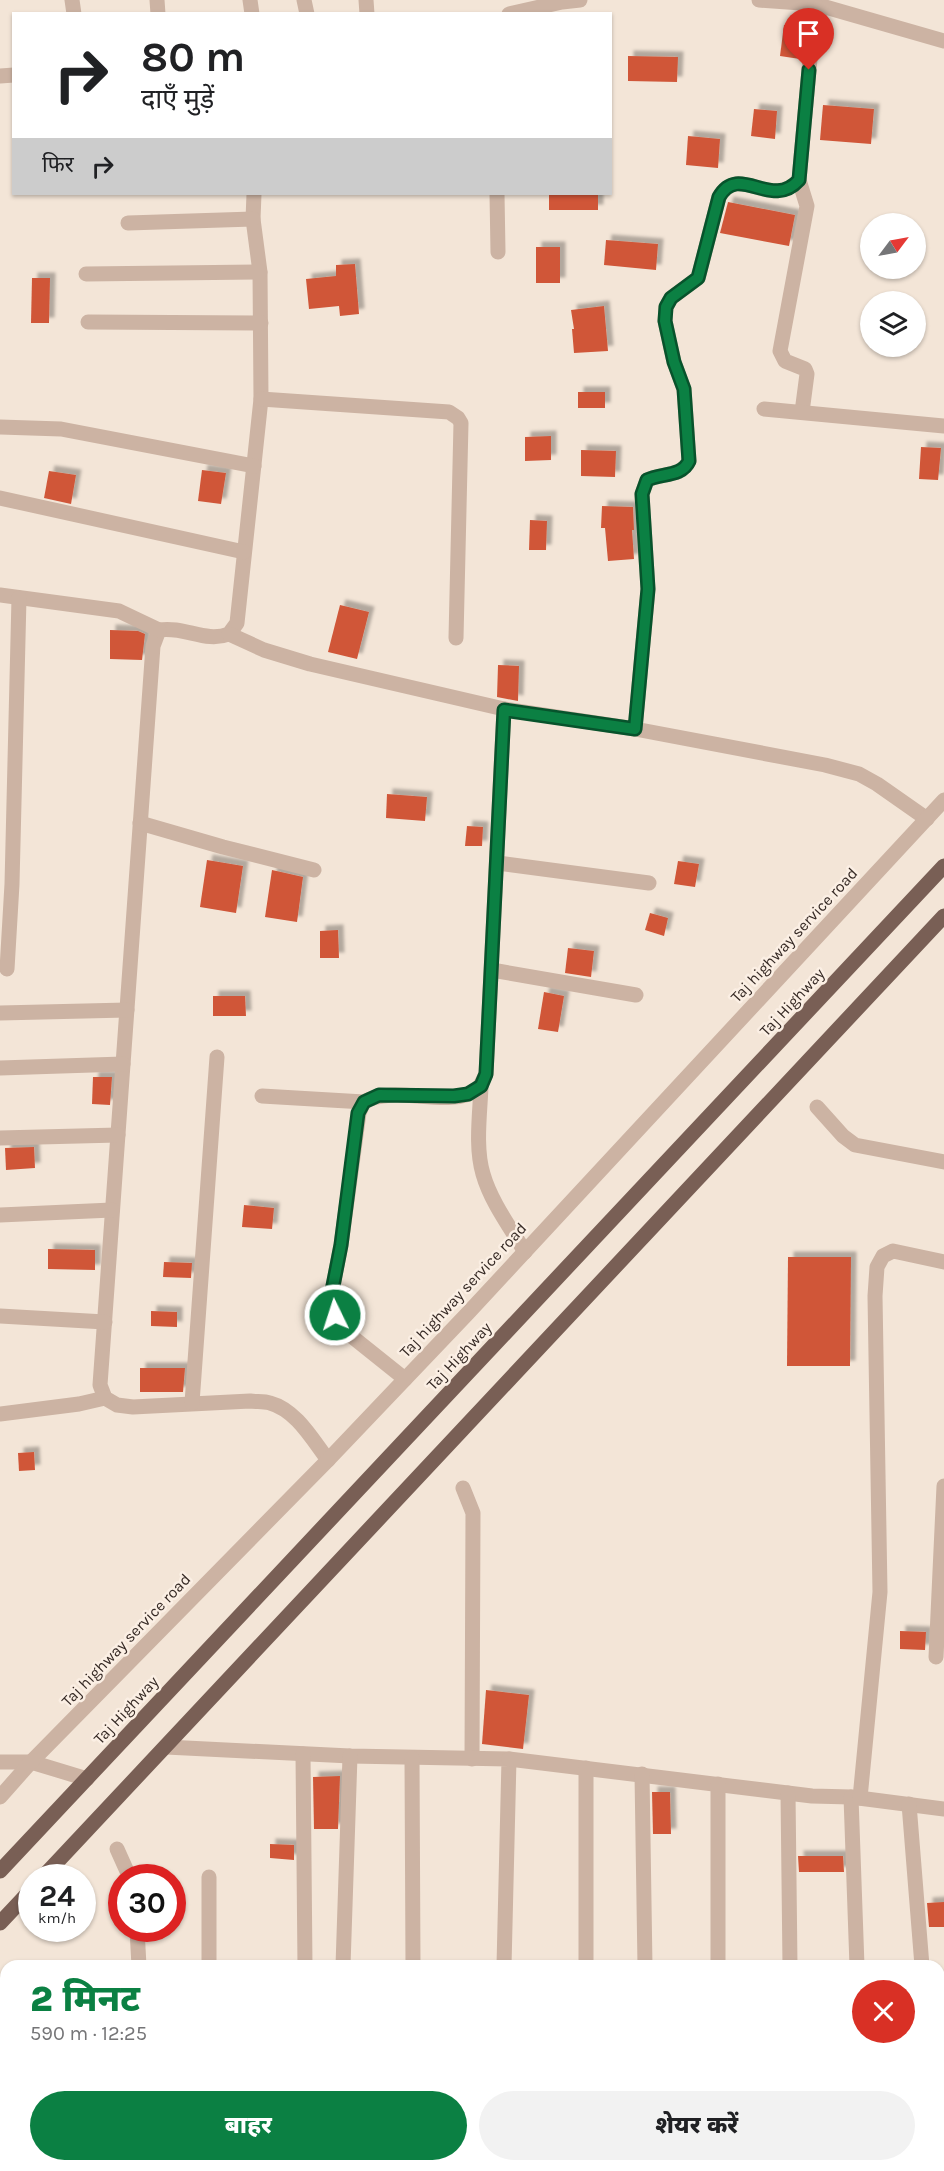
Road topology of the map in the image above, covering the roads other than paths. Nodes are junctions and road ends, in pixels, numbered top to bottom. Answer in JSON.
{"nodes":[{"id":1,"x":580,"y":0,"type":"edge"},
{"id":2,"x":759,"y":0,"type":"edge"},
{"id":3,"x":562,"y":1,"type":"edge"},
{"id":4,"x":815,"y":4,"type":"junction"},
{"id":5,"x":516,"y":12,"type":"edge"},
{"id":6,"x":944,"y":41,"type":"edge"},
{"id":7,"x":799,"y":180,"type":"junction"},
{"id":8,"x":254,"y":195,"type":"edge"},
{"id":9,"x":497,"y":195,"type":"edge"},
{"id":10,"x":253,"y":219,"type":"junction"},
{"id":11,"x":128,"y":223,"type":"dead end"},
{"id":12,"x":498,"y":252,"type":"dead end"},
{"id":13,"x":261,"y":272,"type":"junction"},
{"id":14,"x":86,"y":274,"type":"dead end"},
{"id":15,"x":88,"y":322,"type":"dead end"},
{"id":16,"x":261,"y":323,"type":"junction"},
{"id":17,"x":261,"y":399,"type":"junction"},
{"id":18,"x":764,"y":409,"type":"dead end"},
{"id":19,"x":802,"y":412,"type":"junction"},
{"id":20,"x":944,"y":426,"type":"edge"},
{"id":21,"x":0,"y":427,"type":"edge"},
{"id":22,"x":254,"y":466,"type":"junction"},
{"id":23,"x":0,"y":498,"type":"edge"},
{"id":24,"x":244,"y":552,"type":"junction"},
{"id":25,"x":0,"y":595,"type":"edge"},
{"id":26,"x":19,"y":598,"type":"junction"},
{"id":27,"x":159,"y":630,"type":"junction"},
{"id":28,"x":230,"y":634,"type":"junction"},
{"id":29,"x":456,"y":638,"type":"dead end"},
{"id":30,"x":504,"y":710,"type":"junction"},
{"id":31,"x":635,"y":729,"type":"junction"},
{"id":32,"x":944,"y":800,"type":"edge"},
{"id":33,"x":927,"y":819,"type":"junction"},
{"id":34,"x":140,"y":823,"type":"junction"},
{"id":35,"x":498,"y":863,"type":"junction"},
{"id":36,"x":944,"y":866,"type":"edge"},
{"id":37,"x":314,"y":870,"type":"dead end"},
{"id":38,"x":649,"y":883,"type":"dead end"},
{"id":39,"x":6,"y":884,"type":"edge"},
{"id":40,"x":944,"y":916,"type":"edge"},
{"id":41,"x":7,"y":969,"type":"dead end"},
{"id":42,"x":492,"y":970,"type":"junction"},
{"id":43,"x":636,"y":995,"type":"dead end"},
{"id":44,"x":126,"y":1010,"type":"junction"},
{"id":45,"x":0,"y":1013,"type":"edge"},
{"id":46,"x":217,"y":1057,"type":"dead end"},
{"id":47,"x":123,"y":1064,"type":"junction"},
{"id":48,"x":0,"y":1068,"type":"edge"},
{"id":49,"x":481,"y":1086,"type":"junction"},
{"id":50,"x":262,"y":1096,"type":"dead end"},
{"id":51,"x":364,"y":1102,"type":"junction"},
{"id":52,"x":817,"y":1107,"type":"dead end"},
{"id":53,"x":118,"y":1135,"type":"junction"},
{"id":54,"x":0,"y":1138,"type":"edge"},
{"id":55,"x":944,"y":1162,"type":"edge"},
{"id":56,"x":112,"y":1210,"type":"junction"},
{"id":57,"x":0,"y":1215,"type":"edge"},
{"id":58,"x":525,"y":1252,"type":"junction"},
{"id":59,"x":944,"y":1262,"type":"edge"},
{"id":60,"x":0,"y":1316,"type":"edge"},
{"id":61,"x":105,"y":1322,"type":"junction"},
{"id":62,"x":405,"y":1378,"type":"junction"},
{"id":63,"x":105,"y":1398,"type":"junction"},
{"id":64,"x":192,"y":1403,"type":"junction"},
{"id":65,"x":0,"y":1414,"type":"edge"},
{"id":66,"x":328,"y":1460,"type":"junction"},
{"id":67,"x":944,"y":1486,"type":"edge"},
{"id":68,"x":463,"y":1488,"type":"dead end"},
{"id":69,"x":943,"y":1521,"type":"edge"},
{"id":70,"x":936,"y":1657,"type":"dead end"},
{"id":71,"x":166,"y":1747,"type":"junction"},
{"id":72,"x":303,"y":1754,"type":"junction"},
{"id":73,"x":350,"y":1756,"type":"junction"},
{"id":74,"x":412,"y":1758,"type":"junction"},
{"id":75,"x":472,"y":1759,"type":"junction"},
{"id":76,"x":509,"y":1760,"type":"junction"},
{"id":77,"x":0,"y":1762,"type":"edge"},
{"id":78,"x":31,"y":1762,"type":"junction"},
{"id":79,"x":586,"y":1768,"type":"junction"},
{"id":80,"x":642,"y":1774,"type":"junction"},
{"id":81,"x":87,"y":1779,"type":"junction"},
{"id":82,"x":718,"y":1784,"type":"junction"},
{"id":83,"x":788,"y":1793,"type":"junction"},
{"id":84,"x":0,"y":1797,"type":"edge"},
{"id":85,"x":855,"y":1798,"type":"junction"},
{"id":86,"x":909,"y":1804,"type":"junction"},
{"id":87,"x":944,"y":1809,"type":"edge"},
{"id":88,"x":117,"y":1849,"type":"dead end"},
{"id":89,"x":55,"y":1864,"type":"edge"},
{"id":90,"x":124,"y":1864,"type":"edge"},
{"id":91,"x":0,"y":1871,"type":"edge"},
{"id":92,"x":209,"y":1877,"type":"dead end"},
{"id":93,"x":18,"y":1904,"type":"edge"},
{"id":94,"x":0,"y":1923,"type":"edge"},
{"id":95,"x":138,"y":1942,"type":"edge"},
{"id":96,"x":139,"y":1960,"type":"edge"},
{"id":97,"x":209,"y":1960,"type":"edge"},
{"id":98,"x":305,"y":1960,"type":"edge"},
{"id":99,"x":343,"y":1960,"type":"edge"},
{"id":100,"x":413,"y":1960,"type":"edge"},
{"id":101,"x":504,"y":1960,"type":"edge"},
{"id":102,"x":586,"y":1960,"type":"edge"},
{"id":103,"x":645,"y":1960,"type":"edge"},
{"id":104,"x":718,"y":1960,"type":"edge"},
{"id":105,"x":790,"y":1960,"type":"edge"},
{"id":106,"x":857,"y":1960,"type":"edge"},
{"id":107,"x":922,"y":1960,"type":"edge"}],
"edges":[{"from":1,"to":3,"type":"street"},
{"from":2,"to":4,"type":"street"},
{"from":3,"to":5,"type":"street"},
{"from":4,"to":6,"type":"street"},
{"from":4,"to":7,"type":"street"},
{"from":7,"to":19,"type":"street"},
{"from":7,"to":31,"type":"street"},
{"from":8,"to":10,"type":"street"},
{"from":9,"to":12,"type":"street"},
{"from":10,"to":11,"type":"street"},
{"from":10,"to":13,"type":"street"},
{"from":13,"to":14,"type":"street"},
{"from":13,"to":16,"type":"street"},
{"from":15,"to":16,"type":"street"},
{"from":16,"to":17,"type":"street"},
{"from":17,"to":22,"type":"street"},
{"from":17,"to":29,"type":"street"},
{"from":18,"to":19,"type":"street"},
{"from":19,"to":20,"type":"street"},
{"from":21,"to":22,"type":"street"},
{"from":22,"to":24,"type":"street"},
{"from":23,"to":24,"type":"street"},
{"from":24,"to":28,"type":"street"},
{"from":25,"to":26,"type":"street"},
{"from":26,"to":27,"type":"street"},
{"from":26,"to":39,"type":"street"},
{"from":27,"to":28,"type":"street"},
{"from":27,"to":34,"type":"street"},
{"from":28,"to":30,"type":"street"},
{"from":30,"to":31,"type":"street"},
{"from":30,"to":35,"type":"street"},
{"from":31,"to":33,"type":"street"},
{"from":32,"to":33,"type":"street","name":"Taj highway service road"},
{"from":33,"to":58,"type":"street","name":"Taj highway service road"},
{"from":34,"to":37,"type":"street"},
{"from":34,"to":44,"type":"street"},
{"from":35,"to":38,"type":"street"},
{"from":35,"to":42,"type":"street"},
{"from":36,"to":81,"type":"main road","name":"Taj Highway"},
{"from":39,"to":41,"type":"street"},
{"from":40,"to":71,"type":"main road"},
{"from":42,"to":43,"type":"street"},
{"from":42,"to":49,"type":"street"},
{"from":44,"to":45,"type":"street"},
{"from":44,"to":47,"type":"street"},
{"from":46,"to":64,"type":"street"},
{"from":47,"to":48,"type":"street"},
{"from":47,"to":53,"type":"street"},
{"from":49,"to":51,"type":"street"},
{"from":49,"to":58,"type":"street"},
{"from":50,"to":51,"type":"street"},
{"from":51,"to":62,"type":"street"},
{"from":52,"to":55,"type":"street"},
{"from":53,"to":54,"type":"street"},
{"from":53,"to":56,"type":"street"},
{"from":56,"to":57,"type":"street"},
{"from":56,"to":61,"type":"street"},
{"from":58,"to":62,"type":"street","name":"Taj highway service road"},
{"from":59,"to":85,"type":"street"},
{"from":60,"to":61,"type":"street"},
{"from":61,"to":63,"type":"street"},
{"from":62,"to":66,"type":"street","name":"Taj highway service road"},
{"from":63,"to":64,"type":"street"},
{"from":63,"to":65,"type":"street"},
{"from":64,"to":66,"type":"street"},
{"from":66,"to":78,"type":"street","name":"Taj highway service road"},
{"from":67,"to":69,"type":"street"},
{"from":68,"to":75,"type":"street"},
{"from":69,"to":70,"type":"street"},
{"from":71,"to":72,"type":"street"},
{"from":71,"to":89,"type":"main road"},
{"from":72,"to":73,"type":"street"},
{"from":72,"to":98,"type":"street"},
{"from":73,"to":74,"type":"street"},
{"from":73,"to":99,"type":"street"},
{"from":74,"to":75,"type":"street"},
{"from":74,"to":100,"type":"street"},
{"from":75,"to":76,"type":"street"},
{"from":76,"to":79,"type":"street"},
{"from":76,"to":101,"type":"street"},
{"from":77,"to":78,"type":"street"},
{"from":78,"to":81,"type":"street"},
{"from":78,"to":84,"type":"street","name":"Taj highway service road"},
{"from":79,"to":80,"type":"street"},
{"from":79,"to":102,"type":"street"},
{"from":80,"to":82,"type":"street"},
{"from":80,"to":103,"type":"street"},
{"from":81,"to":91,"type":"main road","name":"Taj Highway"},
{"from":82,"to":83,"type":"street"},
{"from":82,"to":104,"type":"street"},
{"from":83,"to":85,"type":"street"},
{"from":83,"to":105,"type":"street"},
{"from":85,"to":86,"type":"street"},
{"from":85,"to":106,"type":"street"},
{"from":86,"to":87,"type":"street"},
{"from":86,"to":107,"type":"street"},
{"from":88,"to":90,"type":"street"},
{"from":92,"to":97,"type":"street"},
{"from":93,"to":94,"type":"main road"},
{"from":95,"to":96,"type":"street"}]}
